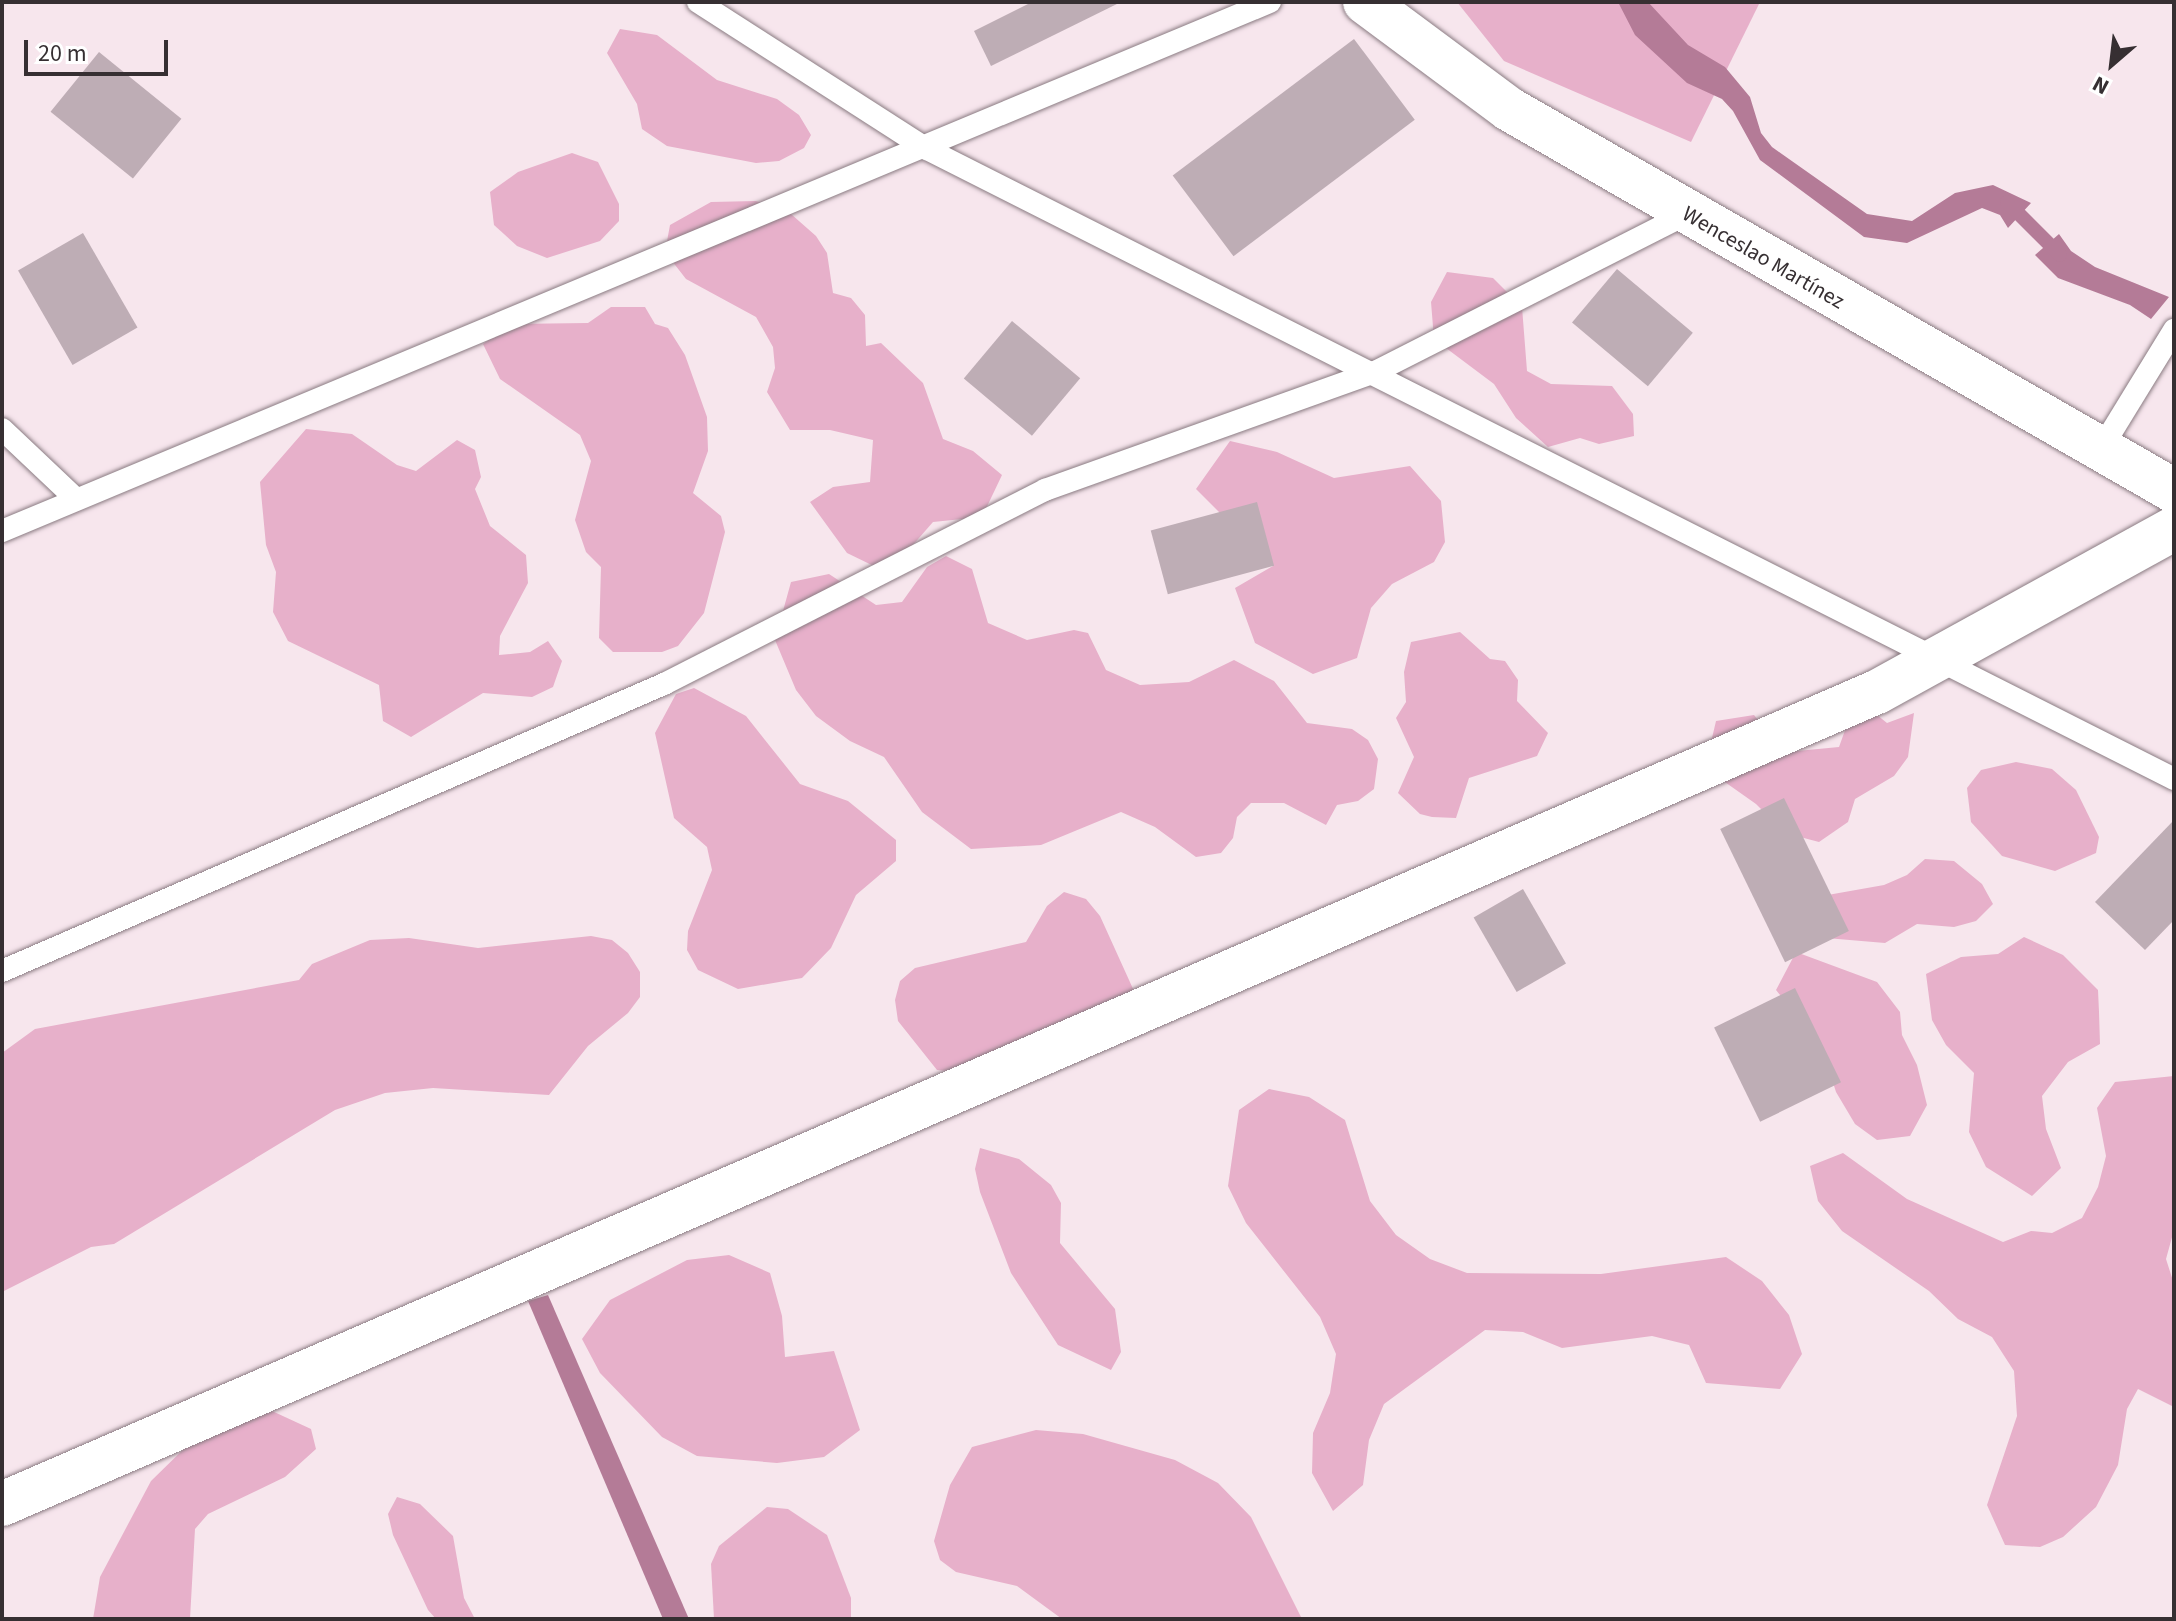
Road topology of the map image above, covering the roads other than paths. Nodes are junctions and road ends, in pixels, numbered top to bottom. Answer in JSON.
{"nodes":[{"id":1,"x":698,"y":2,"type":"edge"},
{"id":2,"x":1270,"y":2,"type":"edge"},
{"id":3,"x":1365,"y":2,"type":"edge"},
{"id":4,"x":927,"y":149,"type":"junction"},
{"id":5,"x":1687,"y":214,"type":"junction"},
{"id":6,"x":2174,"y":330,"type":"edge"},
{"id":7,"x":1375,"y":372,"type":"junction"},
{"id":8,"x":2,"y":429,"type":"edge"},
{"id":9,"x":2101,"y":449,"type":"junction"},
{"id":10,"x":2174,"y":491,"type":"edge"},
{"id":11,"x":75,"y":498,"type":"junction"},
{"id":12,"x":2174,"y":529,"type":"edge"},
{"id":13,"x":2,"y":531,"type":"edge"},
{"id":14,"x":1940,"y":658,"type":"junction"},
{"id":15,"x":2174,"y":779,"type":"edge"},
{"id":16,"x":2,"y":971,"type":"edge"},
{"id":17,"x":2,"y":1504,"type":"edge"}],
"edges":[{"from":1,"to":4,"type":"lane"},
{"from":2,"to":4,"type":"lane"},
{"from":3,"to":5,"type":"street","name":"Wenceslao Martínez"},
{"from":4,"to":7,"type":"lane"},
{"from":4,"to":11,"type":"lane"},
{"from":5,"to":7,"type":"lane"},
{"from":5,"to":9,"type":"street","name":"Wenceslao Martínez"},
{"from":6,"to":9,"type":"lane"},
{"from":7,"to":14,"type":"lane"},
{"from":7,"to":16,"type":"lane"},
{"from":8,"to":11,"type":"lane"},
{"from":9,"to":10,"type":"street","name":"Wenceslao Martínez"},
{"from":11,"to":13,"type":"lane"},
{"from":12,"to":14,"type":"street"},
{"from":14,"to":15,"type":"lane"},
{"from":14,"to":17,"type":"street"}]}
